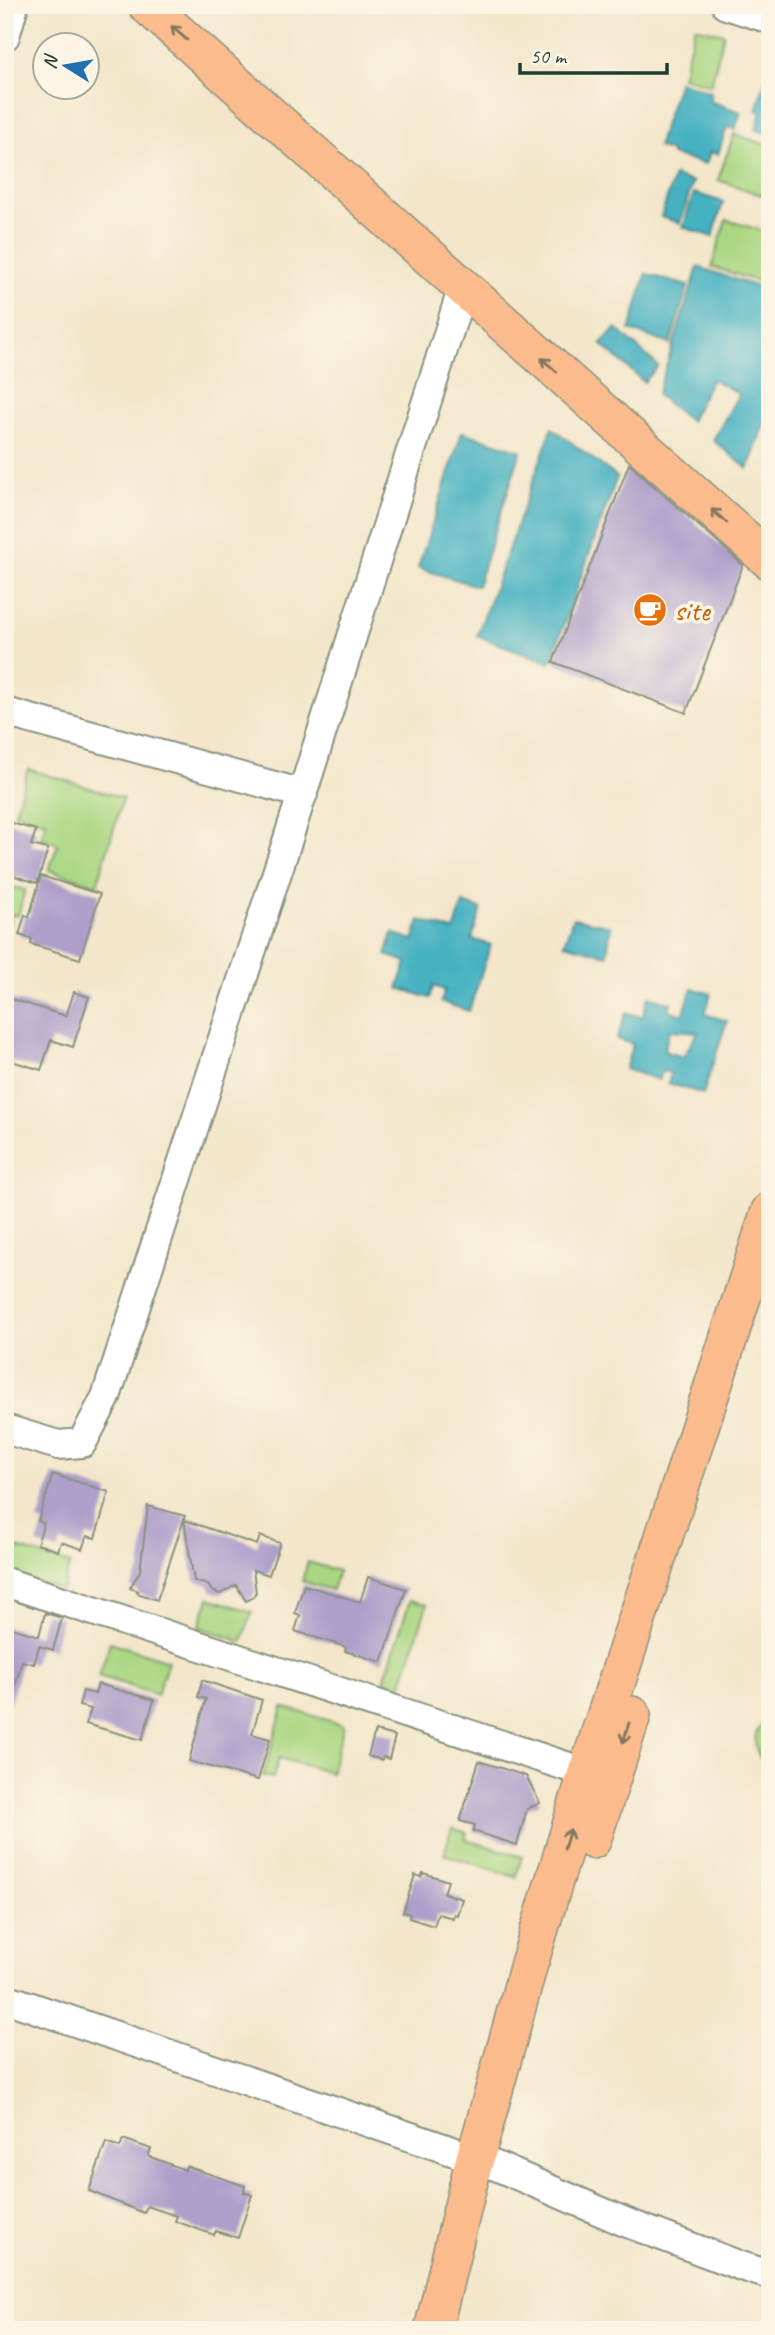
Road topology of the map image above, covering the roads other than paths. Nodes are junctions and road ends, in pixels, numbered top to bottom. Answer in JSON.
{"nodes":[{"id":1,"x":14,"y":5,"type":"edge"},
{"id":2,"x":147,"y":5,"type":"edge"},
{"id":3,"x":183,"y":5,"type":"edge"},
{"id":4,"x":726,"y":5,"type":"edge"},
{"id":5,"x":770,"y":19,"type":"edge"},
{"id":6,"x":5,"y":36,"type":"edge"},
{"id":7,"x":463,"y":287,"type":"junction"},
{"id":8,"x":770,"y":527,"type":"edge"},
{"id":9,"x":770,"y":561,"type":"edge"},
{"id":10,"x":5,"y":712,"type":"edge"},
{"id":11,"x":303,"y":794,"type":"junction"},
{"id":12,"x":770,"y":1211,"type":"edge"},
{"id":13,"x":770,"y":1269,"type":"edge"},
{"id":14,"x":5,"y":1429,"type":"edge"},
{"id":15,"x":5,"y":1582,"type":"edge"},
{"id":16,"x":587,"y":1773,"type":"junction"},
{"id":17,"x":5,"y":1998,"type":"edge"},
{"id":18,"x":485,"y":2163,"type":"junction"},
{"id":19,"x":770,"y":2275,"type":"edge"},
{"id":20,"x":432,"y":2330,"type":"edge"},
{"id":21,"x":451,"y":2330,"type":"edge"}],
"edges":[{"from":1,"to":6,"type":"street"},
{"from":7,"to":2,"type":"main road","one_way":true},
{"from":3,"to":8,"type":"main road"},
{"from":4,"to":5,"type":"street"},
{"from":9,"to":7,"type":"main road","one_way":true},
{"from":7,"to":11,"type":"street"},
{"from":10,"to":11,"type":"street"},
{"from":11,"to":14,"type":"street"},
{"from":12,"to":16,"type":"main road"},
{"from":13,"to":18,"type":"main road","one_way":true},
{"from":15,"to":16,"type":"street"},
{"from":18,"to":16,"type":"main road","one_way":true},
{"from":17,"to":18,"type":"street"},
{"from":18,"to":19,"type":"street"},
{"from":18,"to":20,"type":"main road"},
{"from":18,"to":21,"type":"main road"}]}
